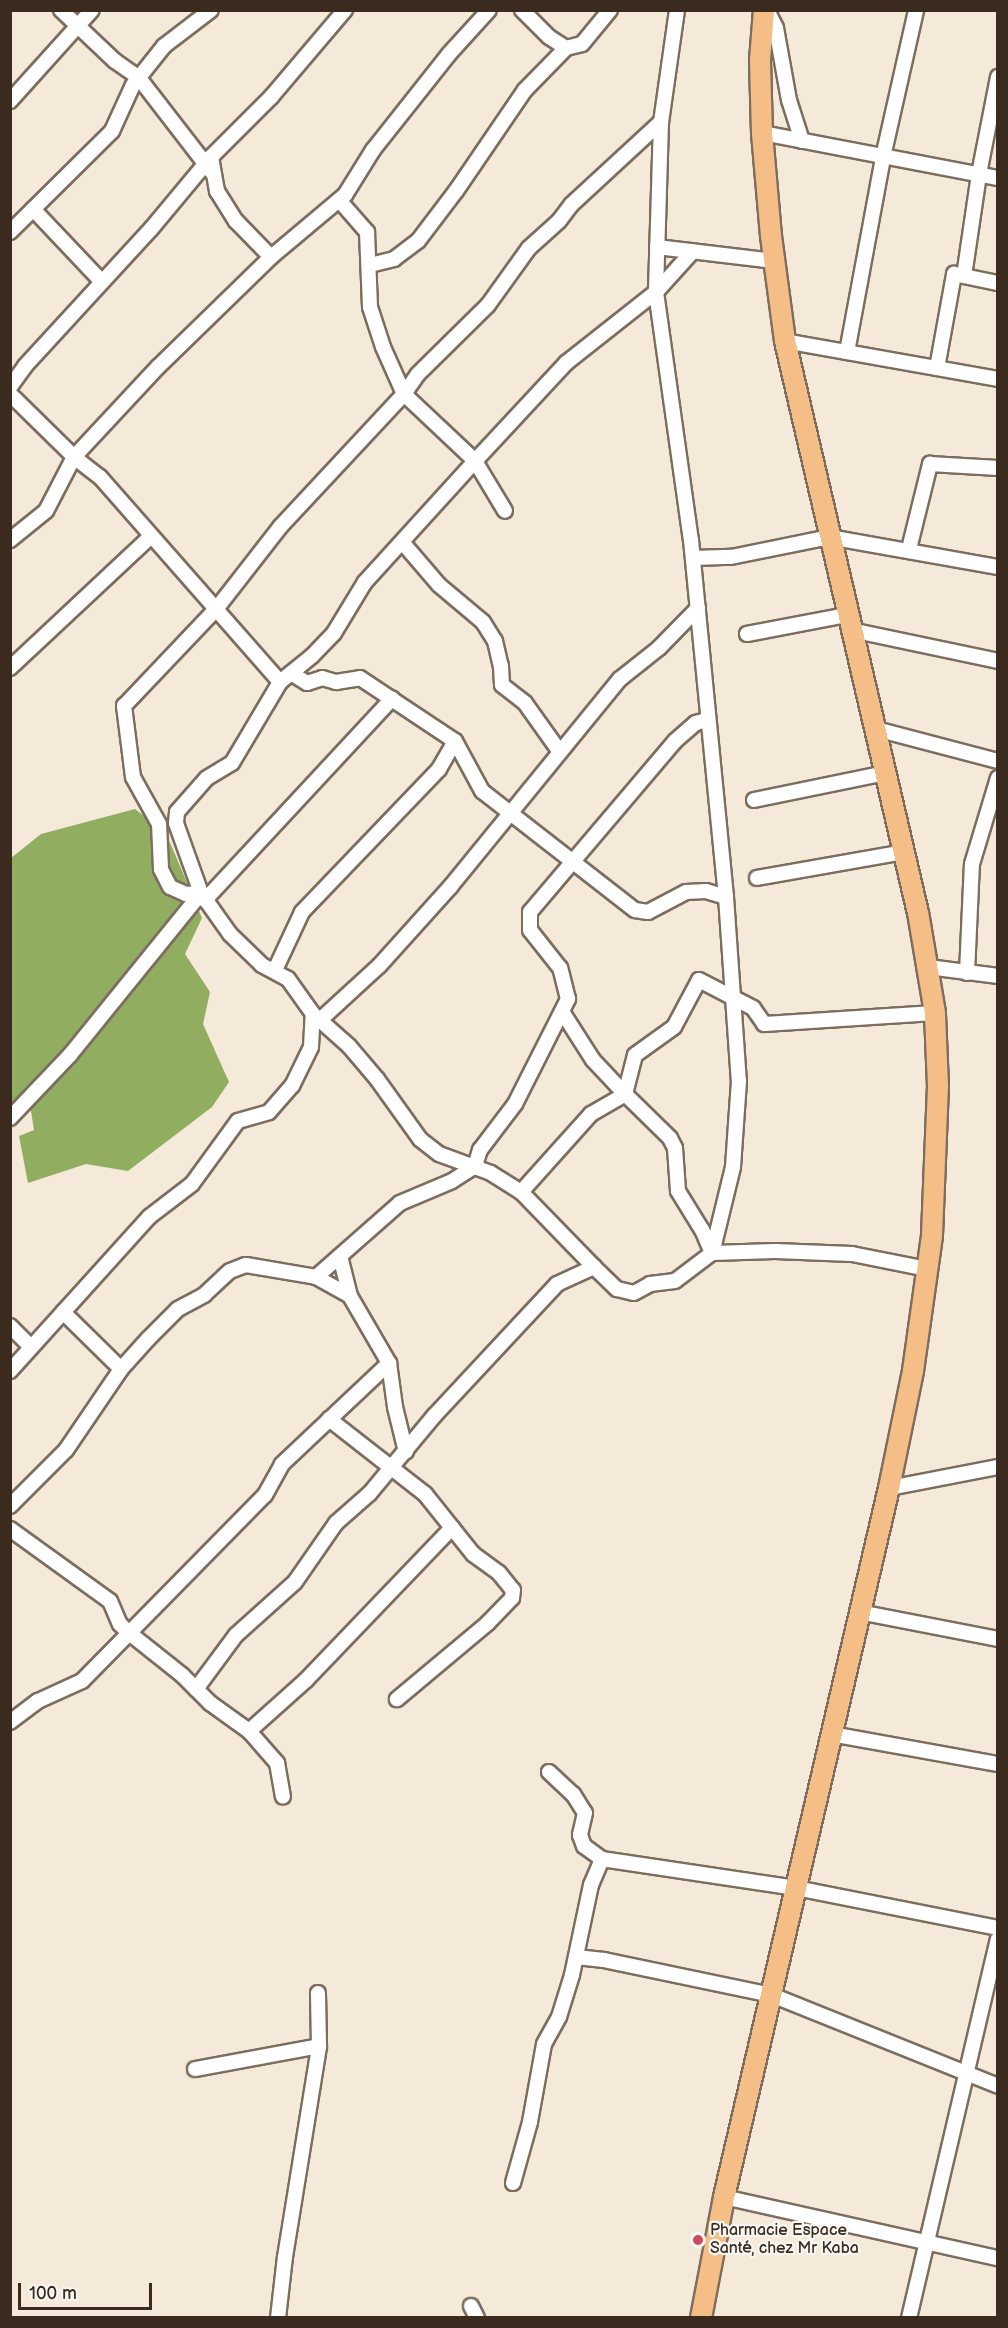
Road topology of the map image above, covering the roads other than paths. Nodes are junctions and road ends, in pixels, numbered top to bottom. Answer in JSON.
{"nodes":[{"id":1,"x":61,"y":10,"type":"edge"},
{"id":2,"x":93,"y":10,"type":"edge"},
{"id":3,"x":211,"y":10,"type":"edge"},
{"id":4,"x":345,"y":10,"type":"edge"},
{"id":5,"x":489,"y":10,"type":"edge"},
{"id":6,"x":522,"y":10,"type":"edge"},
{"id":7,"x":610,"y":10,"type":"edge"},
{"id":8,"x":677,"y":10,"type":"edge"},
{"id":9,"x":765,"y":10,"type":"edge"},
{"id":10,"x":916,"y":10,"type":"edge"},
{"id":11,"x":80,"y":26,"type":"junction"},
{"id":12,"x":566,"y":48,"type":"junction"},
{"id":13,"x":998,"y":77,"type":"edge"},
{"id":14,"x":139,"y":78,"type":"junction"},
{"id":15,"x":10,"y":101,"type":"edge"},
{"id":16,"x":661,"y":123,"type":"junction"},
{"id":17,"x":762,"y":133,"type":"junction"},
{"id":18,"x":802,"y":141,"type":"junction"},
{"id":19,"x":883,"y":157,"type":"junction"},
{"id":20,"x":210,"y":165,"type":"junction"},
{"id":21,"x":979,"y":174,"type":"junction"},
{"id":22,"x":998,"y":178,"type":"edge"},
{"id":23,"x":339,"y":200,"type":"junction"},
{"id":24,"x":33,"y":209,"type":"junction"},
{"id":25,"x":10,"y":232,"type":"edge"},
{"id":26,"x":657,"y":247,"type":"junction"},
{"id":27,"x":693,"y":251,"type":"junction"},
{"id":28,"x":271,"y":256,"type":"junction"},
{"id":29,"x":774,"y":261,"type":"junction"},
{"id":30,"x":370,"y":265,"type":"junction"},
{"id":31,"x":964,"y":276,"type":"junction"},
{"id":32,"x":101,"y":281,"type":"junction"},
{"id":33,"x":998,"y":283,"type":"edge"},
{"id":34,"x":656,"y":292,"type":"junction"},
{"id":35,"x":785,"y":341,"type":"junction"},
{"id":36,"x":847,"y":352,"type":"junction"},
{"id":37,"x":937,"y":368,"type":"junction"},
{"id":38,"x":998,"y":379,"type":"edge"},
{"id":39,"x":10,"y":387,"type":"edge"},
{"id":40,"x":10,"y":394,"type":"edge"},
{"id":41,"x":405,"y":394,"type":"junction"},
{"id":42,"x":74,"y":457,"type":"junction"},
{"id":43,"x":475,"y":461,"type":"junction"},
{"id":44,"x":998,"y":468,"type":"edge"},
{"id":45,"x":505,"y":511,"type":"dead end"},
{"id":46,"x":150,"y":537,"type":"junction"},
{"id":47,"x":830,"y":537,"type":"junction"},
{"id":48,"x":10,"y":540,"type":"edge"},
{"id":49,"x":403,"y":543,"type":"junction"},
{"id":50,"x":909,"y":549,"type":"junction"},
{"id":51,"x":693,"y":558,"type":"junction"},
{"id":52,"x":998,"y":567,"type":"edge"},
{"id":53,"x":217,"y":608,"type":"junction"},
{"id":54,"x":698,"y":608,"type":"junction"},
{"id":55,"x":849,"y":623,"type":"junction"},
{"id":56,"x":747,"y":634,"type":"dead end"},
{"id":57,"x":998,"y":661,"type":"edge"},
{"id":58,"x":10,"y":668,"type":"edge"},
{"id":59,"x":286,"y":677,"type":"junction"},
{"id":60,"x":392,"y":699,"type":"junction"},
{"id":61,"x":706,"y":720,"type":"junction"},
{"id":62,"x":876,"y":729,"type":"junction"},
{"id":63,"x":455,"y":741,"type":"junction"},
{"id":64,"x":560,"y":752,"type":"junction"},
{"id":65,"x":998,"y":761,"type":"edge"},
{"id":66,"x":886,"y":773,"type":"junction"},
{"id":67,"x":998,"y":778,"type":"edge"},
{"id":68,"x":754,"y":800,"type":"dead end"},
{"id":69,"x":510,"y":811,"type":"junction"},
{"id":70,"x":904,"y":852,"type":"junction"},
{"id":71,"x":572,"y":861,"type":"junction"},
{"id":72,"x":757,"y":878,"type":"dead end"},
{"id":73,"x":203,"y":897,"type":"junction"},
{"id":74,"x":726,"y":897,"type":"junction"},
{"id":75,"x":928,"y":968,"type":"junction"},
{"id":76,"x":275,"y":970,"type":"junction"},
{"id":77,"x":967,"y":973,"type":"junction"},
{"id":78,"x":998,"y":976,"type":"edge"},
{"id":79,"x":733,"y":1000,"type":"junction"},
{"id":80,"x":563,"y":1013,"type":"junction"},
{"id":81,"x":935,"y":1013,"type":"junction"},
{"id":82,"x":316,"y":1017,"type":"junction"},
{"id":83,"x":625,"y":1094,"type":"junction"},
{"id":84,"x":10,"y":1118,"type":"edge"},
{"id":85,"x":475,"y":1166,"type":"junction"},
{"id":86,"x":521,"y":1192,"type":"junction"},
{"id":87,"x":712,"y":1253,"type":"junction"},
{"id":88,"x":340,"y":1256,"type":"junction"},
{"id":89,"x":594,"y":1268,"type":"junction"},
{"id":90,"x":927,"y":1269,"type":"junction"},
{"id":91,"x":316,"y":1276,"type":"junction"},
{"id":92,"x":350,"y":1296,"type":"junction"},
{"id":93,"x":63,"y":1312,"type":"junction"},
{"id":94,"x":10,"y":1326,"type":"edge"},
{"id":95,"x":32,"y":1347,"type":"junction"},
{"id":96,"x":388,"y":1363,"type":"junction"},
{"id":97,"x":122,"y":1369,"type":"junction"},
{"id":98,"x":10,"y":1371,"type":"edge"},
{"id":99,"x":329,"y":1419,"type":"junction"},
{"id":100,"x":406,"y":1452,"type":"junction"},
{"id":101,"x":393,"y":1467,"type":"junction"},
{"id":102,"x":998,"y":1467,"type":"edge"},
{"id":103,"x":890,"y":1488,"type":"junction"},
{"id":104,"x":10,"y":1506,"type":"edge"},
{"id":105,"x":452,"y":1528,"type":"junction"},
{"id":106,"x":10,"y":1529,"type":"edge"},
{"id":107,"x":859,"y":1612,"type":"junction"},
{"id":108,"x":128,"y":1632,"type":"junction"},
{"id":109,"x":998,"y":1638,"type":"edge"},
{"id":110,"x":196,"y":1689,"type":"junction"},
{"id":111,"x":397,"y":1699,"type":"dead end"},
{"id":112,"x":10,"y":1722,"type":"edge"},
{"id":113,"x":249,"y":1731,"type":"junction"},
{"id":114,"x":831,"y":1734,"type":"junction"},
{"id":115,"x":998,"y":1764,"type":"edge"},
{"id":116,"x":549,"y":1772,"type":"dead end"},
{"id":117,"x":284,"y":1796,"type":"dead end"},
{"id":118,"x":602,"y":1859,"type":"junction"},
{"id":119,"x":796,"y":1888,"type":"junction"},
{"id":120,"x":998,"y":1928,"type":"edge"},
{"id":121,"x":998,"y":1939,"type":"edge"},
{"id":122,"x":576,"y":1957,"type":"junction"},
{"id":123,"x":318,"y":1993,"type":"dead end"},
{"id":124,"x":772,"y":1995,"type":"junction"},
{"id":125,"x":318,"y":2046,"type":"junction"},
{"id":126,"x":195,"y":2069,"type":"dead end"},
{"id":127,"x":965,"y":2074,"type":"junction"},
{"id":128,"x":998,"y":2086,"type":"edge"},
{"id":129,"x":513,"y":2183,"type":"dead end"},
{"id":130,"x":724,"y":2197,"type":"junction"},
{"id":131,"x":926,"y":2242,"type":"junction"},
{"id":132,"x":998,"y":2258,"type":"edge"},
{"id":133,"x":278,"y":2318,"type":"edge"},
{"id":134,"x":701,"y":2318,"type":"edge"},
{"id":135,"x":909,"y":2318,"type":"edge"}],
"edges":[{"from":1,"to":11,"type":"street"},
{"from":2,"to":11,"type":"street"},
{"from":3,"to":14,"type":"street"},
{"from":4,"to":20,"type":"street"},
{"from":5,"to":23,"type":"street"},
{"from":6,"to":12,"type":"street"},
{"from":7,"to":12,"type":"street"},
{"from":8,"to":16,"type":"street"},
{"from":9,"to":17,"type":"highway"},
{"from":9,"to":18,"type":"street"},
{"from":10,"to":19,"type":"street"},
{"from":11,"to":14,"type":"street"},
{"from":11,"to":15,"type":"street"},
{"from":12,"to":30,"type":"street"},
{"from":13,"to":21,"type":"street"},
{"from":14,"to":20,"type":"street"},
{"from":14,"to":24,"type":"street"},
{"from":16,"to":26,"type":"street"},
{"from":16,"to":41,"type":"street"},
{"from":17,"to":18,"type":"street"},
{"from":17,"to":29,"type":"highway"},
{"from":18,"to":19,"type":"street"},
{"from":19,"to":21,"type":"street"},
{"from":19,"to":36,"type":"street"},
{"from":20,"to":28,"type":"street"},
{"from":20,"to":32,"type":"street"},
{"from":21,"to":22,"type":"street"},
{"from":21,"to":31,"type":"street"},
{"from":23,"to":28,"type":"street"},
{"from":23,"to":30,"type":"street"},
{"from":24,"to":25,"type":"street"},
{"from":24,"to":32,"type":"street"},
{"from":26,"to":27,"type":"street"},
{"from":26,"to":34,"type":"street"},
{"from":27,"to":29,"type":"street"},
{"from":27,"to":34,"type":"street"},
{"from":28,"to":42,"type":"street"},
{"from":29,"to":35,"type":"highway"},
{"from":30,"to":41,"type":"street"},
{"from":31,"to":33,"type":"street"},
{"from":31,"to":37,"type":"street"},
{"from":32,"to":39,"type":"street"},
{"from":34,"to":43,"type":"street"},
{"from":34,"to":51,"type":"street"},
{"from":35,"to":36,"type":"street"},
{"from":35,"to":47,"type":"highway"},
{"from":36,"to":37,"type":"street"},
{"from":37,"to":38,"type":"street"},
{"from":40,"to":42,"type":"street"},
{"from":41,"to":43,"type":"street"},
{"from":41,"to":53,"type":"street"},
{"from":42,"to":46,"type":"street"},
{"from":42,"to":48,"type":"street"},
{"from":43,"to":45,"type":"street"},
{"from":43,"to":49,"type":"street"},
{"from":44,"to":50,"type":"street"},
{"from":46,"to":53,"type":"street"},
{"from":46,"to":58,"type":"street"},
{"from":47,"to":50,"type":"street"},
{"from":47,"to":51,"type":"street"},
{"from":47,"to":55,"type":"highway"},
{"from":49,"to":59,"type":"street"},
{"from":49,"to":64,"type":"street"},
{"from":50,"to":52,"type":"street"},
{"from":51,"to":54,"type":"street"},
{"from":53,"to":59,"type":"street"},
{"from":53,"to":73,"type":"street"},
{"from":54,"to":61,"type":"street"},
{"from":54,"to":64,"type":"street"},
{"from":55,"to":56,"type":"street"},
{"from":55,"to":57,"type":"street"},
{"from":55,"to":62,"type":"highway"},
{"from":59,"to":60,"type":"street"},
{"from":59,"to":73,"type":"street"},
{"from":60,"to":63,"type":"street"},
{"from":60,"to":73,"type":"street"},
{"from":61,"to":71,"type":"street"},
{"from":61,"to":74,"type":"street"},
{"from":62,"to":65,"type":"street"},
{"from":62,"to":66,"type":"highway"},
{"from":63,"to":69,"type":"street"},
{"from":63,"to":76,"type":"street"},
{"from":64,"to":69,"type":"street"},
{"from":66,"to":68,"type":"street"},
{"from":66,"to":70,"type":"highway"},
{"from":67,"to":77,"type":"street"},
{"from":69,"to":71,"type":"street"},
{"from":69,"to":82,"type":"street"},
{"from":70,"to":72,"type":"street"},
{"from":70,"to":75,"type":"highway"},
{"from":71,"to":74,"type":"street"},
{"from":71,"to":80,"type":"street"},
{"from":73,"to":76,"type":"street"},
{"from":73,"to":84,"type":"street"},
{"from":74,"to":79,"type":"street"},
{"from":75,"to":77,"type":"street"},
{"from":75,"to":81,"type":"highway"},
{"from":76,"to":82,"type":"street"},
{"from":77,"to":78,"type":"street"},
{"from":79,"to":81,"type":"street"},
{"from":79,"to":83,"type":"street"},
{"from":79,"to":87,"type":"street"},
{"from":80,"to":83,"type":"street"},
{"from":80,"to":85,"type":"street"},
{"from":81,"to":90,"type":"highway"},
{"from":82,"to":85,"type":"street"},
{"from":82,"to":93,"type":"street"},
{"from":83,"to":86,"type":"street"},
{"from":83,"to":87,"type":"street"},
{"from":85,"to":86,"type":"street"},
{"from":85,"to":88,"type":"street"},
{"from":86,"to":89,"type":"street"},
{"from":87,"to":89,"type":"street"},
{"from":87,"to":90,"type":"street"},
{"from":88,"to":91,"type":"street"},
{"from":88,"to":92,"type":"street"},
{"from":89,"to":100,"type":"street"},
{"from":90,"to":103,"type":"highway"},
{"from":91,"to":92,"type":"street"},
{"from":91,"to":97,"type":"street"},
{"from":92,"to":96,"type":"street"},
{"from":93,"to":95,"type":"street"},
{"from":93,"to":97,"type":"street"},
{"from":94,"to":95,"type":"street"},
{"from":95,"to":98,"type":"street"},
{"from":96,"to":99,"type":"street"},
{"from":96,"to":100,"type":"street"},
{"from":97,"to":104,"type":"street"},
{"from":99,"to":101,"type":"street"},
{"from":99,"to":108,"type":"street"},
{"from":100,"to":101,"type":"street"},
{"from":101,"to":105,"type":"street"},
{"from":101,"to":110,"type":"street"},
{"from":102,"to":103,"type":"street"},
{"from":103,"to":107,"type":"highway"},
{"from":105,"to":111,"type":"street"},
{"from":105,"to":113,"type":"street"},
{"from":106,"to":108,"type":"street"},
{"from":107,"to":109,"type":"street"},
{"from":107,"to":114,"type":"highway"},
{"from":108,"to":110,"type":"street"},
{"from":108,"to":112,"type":"street"},
{"from":110,"to":113,"type":"street"},
{"from":113,"to":117,"type":"street"},
{"from":114,"to":115,"type":"street"},
{"from":114,"to":119,"type":"highway"},
{"from":116,"to":118,"type":"street"},
{"from":118,"to":119,"type":"street"},
{"from":118,"to":122,"type":"street"},
{"from":119,"to":120,"type":"street"},
{"from":119,"to":124,"type":"highway"},
{"from":121,"to":127,"type":"street"},
{"from":122,"to":124,"type":"street"},
{"from":122,"to":129,"type":"street"},
{"from":123,"to":125,"type":"street"},
{"from":124,"to":127,"type":"street"},
{"from":124,"to":130,"type":"highway"},
{"from":125,"to":126,"type":"street"},
{"from":125,"to":133,"type":"street"},
{"from":127,"to":128,"type":"street"},
{"from":127,"to":131,"type":"street"},
{"from":130,"to":131,"type":"street"},
{"from":130,"to":134,"type":"highway"},
{"from":131,"to":132,"type":"street"},
{"from":131,"to":135,"type":"street"}]}
